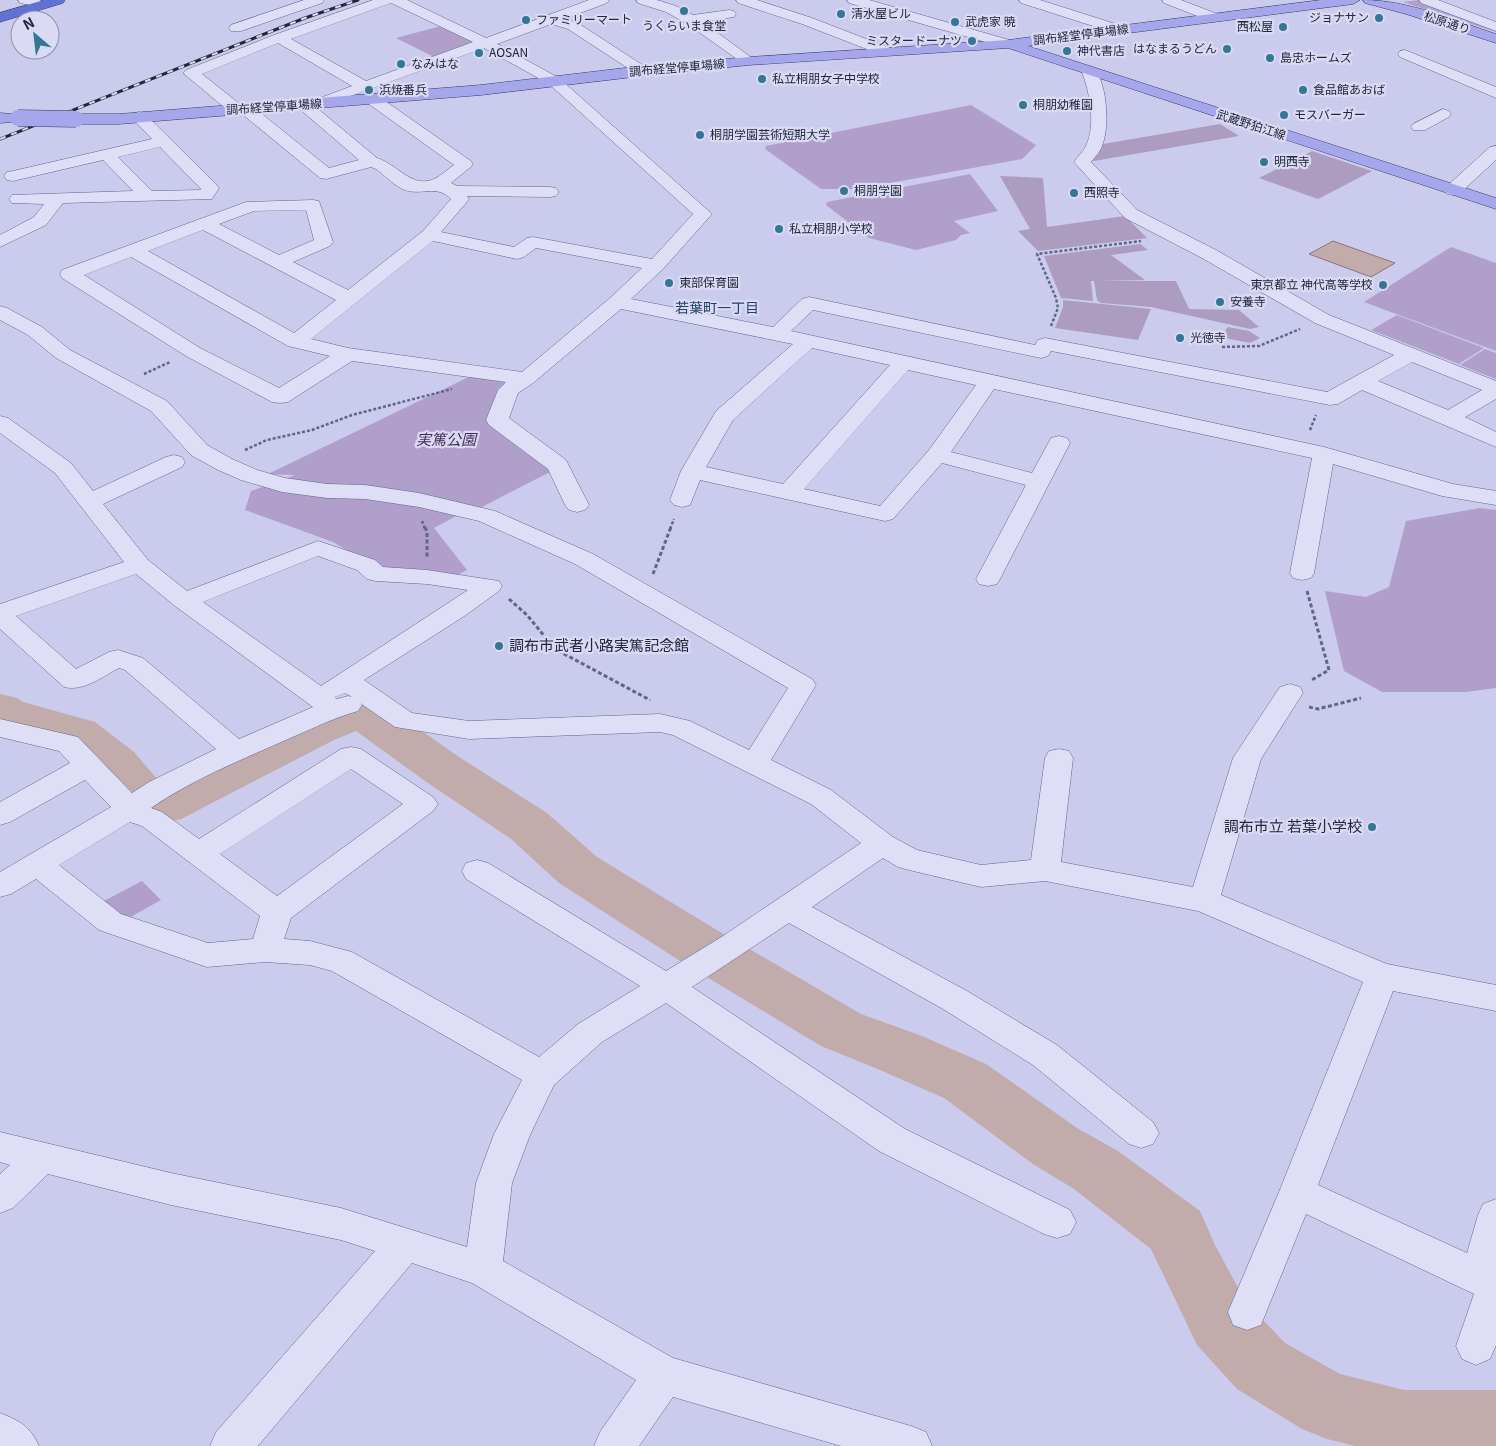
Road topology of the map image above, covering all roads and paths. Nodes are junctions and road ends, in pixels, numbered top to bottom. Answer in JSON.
{"nodes":[{"id":1,"x":58,"y":0,"type":"edge"},
{"id":2,"x":317,"y":0,"type":"edge"},
{"id":3,"x":386,"y":0,"type":"edge"},
{"id":4,"x":396,"y":0,"type":"edge"},
{"id":5,"x":602,"y":0,"type":"edge"},
{"id":6,"x":643,"y":0,"type":"edge"},
{"id":7,"x":743,"y":0,"type":"edge"},
{"id":8,"x":854,"y":0,"type":"edge"},
{"id":9,"x":1169,"y":0,"type":"edge"},
{"id":10,"x":1354,"y":0,"type":"edge"},
{"id":11,"x":1370,"y":0,"type":"edge"},
{"id":12,"x":1426,"y":0,"type":"edge"},
{"id":13,"x":34,"y":1,"type":"edge"},
{"id":14,"x":1035,"y":1,"type":"edge"},
{"id":15,"x":910,"y":4,"type":"dead end"},
{"id":16,"x":892,"y":10,"type":"junction"},
{"id":17,"x":0,"y":13,"type":"edge"},
{"id":18,"x":729,"y":14,"type":"dead end"},
{"id":19,"x":0,"y":18,"type":"edge"},
{"id":20,"x":1215,"y":18,"type":"junction"},
{"id":21,"x":550,"y":19,"type":"junction"},
{"id":22,"x":691,"y":20,"type":"junction"},
{"id":23,"x":1496,"y":27,"type":"edge"},
{"id":24,"x":236,"y":28,"type":"dead end"},
{"id":25,"x":1120,"y":30,"type":"junction"},
{"id":26,"x":279,"y":38,"type":"junction"},
{"id":27,"x":1496,"y":39,"type":"edge"},
{"id":28,"x":483,"y":42,"type":"junction"},
{"id":29,"x":1008,"y":44,"type":"junction"},
{"id":30,"x":887,"y":52,"type":"junction"},
{"id":31,"x":1405,"y":54,"type":"dead end"},
{"id":32,"x":748,"y":61,"type":"junction"},
{"id":33,"x":642,"y":70,"type":"junction"},
{"id":34,"x":1090,"y":72,"type":"junction"},
{"id":35,"x":554,"y":81,"type":"junction"},
{"id":36,"x":368,"y":93,"type":"junction"},
{"id":37,"x":1496,"y":93,"type":"edge"},
{"id":38,"x":310,"y":105,"type":"junction"},
{"id":39,"x":241,"y":110,"type":"junction"},
{"id":40,"x":1443,"y":114,"type":"dead end"},
{"id":41,"x":139,"y":117,"type":"junction"},
{"id":42,"x":0,"y":118,"type":"edge"},
{"id":43,"x":1418,"y":128,"type":"dead end"},
{"id":44,"x":162,"y":142,"type":"junction"},
{"id":45,"x":1496,"y":151,"type":"edge"},
{"id":46,"x":107,"y":154,"type":"junction"},
{"id":47,"x":371,"y":162,"type":"junction"},
{"id":48,"x":13,"y":176,"type":"dead end"},
{"id":49,"x":447,"y":188,"type":"junction"},
{"id":50,"x":1453,"y":190,"type":"junction"},
{"id":51,"x":550,"y":192,"type":"dead end"},
{"id":52,"x":206,"y":195,"type":"junction"},
{"id":53,"x":147,"y":196,"type":"junction"},
{"id":54,"x":58,"y":198,"type":"junction"},
{"id":55,"x":18,"y":199,"type":"dead end"},
{"id":56,"x":1496,"y":204,"type":"edge"},
{"id":57,"x":201,"y":225,"type":"junction"},
{"id":58,"x":429,"y":235,"type":"junction"},
{"id":59,"x":1174,"y":237,"type":"junction"},
{"id":60,"x":0,"y":242,"type":"edge"},
{"id":61,"x":134,"y":250,"type":"junction"},
{"id":62,"x":278,"y":262,"type":"junction"},
{"id":63,"x":656,"y":266,"type":"junction"},
{"id":64,"x":348,"y":298,"type":"junction"},
{"id":65,"x":617,"y":302,"type":"junction"},
{"id":66,"x":0,"y":312,"type":"edge"},
{"id":67,"x":1322,"y":319,"type":"junction"},
{"id":68,"x":777,"y":334,"type":"junction"},
{"id":69,"x":808,"y":341,"type":"junction"},
{"id":70,"x":295,"y":342,"type":"junction"},
{"id":71,"x":1222,"y":348,"type":"dead end"},
{"id":72,"x":193,"y":352,"type":"junction"},
{"id":73,"x":348,"y":354,"type":"junction"},
{"id":74,"x":1409,"y":355,"type":"junction"},
{"id":75,"x":1038,"y":360,"type":"junction"},
{"id":76,"x":903,"y":362,"type":"junction"},
{"id":77,"x":477,"y":373,"type":"junction"},
{"id":78,"x":526,"y":379,"type":"junction"},
{"id":79,"x":989,"y":382,"type":"junction"},
{"id":80,"x":1362,"y":382,"type":"junction"},
{"id":81,"x":118,"y":386,"type":"junction"},
{"id":82,"x":1496,"y":389,"type":"edge"},
{"id":83,"x":1322,"y":398,"type":"junction"},
{"id":84,"x":1450,"y":418,"type":"junction"},
{"id":85,"x":0,"y":423,"type":"edge"},
{"id":86,"x":1496,"y":440,"type":"edge"},
{"id":87,"x":1059,"y":443,"type":"dead end"},
{"id":88,"x":11,"y":444,"type":"edge"},
{"id":89,"x":1314,"y":451,"type":"junction"},
{"id":90,"x":937,"y":455,"type":"junction"},
{"id":91,"x":174,"y":462,"type":"dead end"},
{"id":92,"x":224,"y":464,"type":"junction"},
{"id":93,"x":692,"y":472,"type":"junction"},
{"id":94,"x":1038,"y":481,"type":"junction"},
{"id":95,"x":788,"y":493,"type":"junction"},
{"id":96,"x":1496,"y":498,"type":"edge"},
{"id":97,"x":682,"y":500,"type":"joint"},
{"id":98,"x":89,"y":502,"type":"junction"},
{"id":99,"x":577,"y":505,"type":"dead end"},
{"id":100,"x":449,"y":506,"type":"junction"},
{"id":101,"x":139,"y":565,"type":"junction"},
{"id":102,"x":1302,"y":573,"type":"joint"},
{"id":103,"x":427,"y":577,"type":"junction"},
{"id":104,"x":988,"y":579,"type":"dead end"},
{"id":105,"x":490,"y":586,"type":"junction"},
{"id":106,"x":645,"y":594,"type":"junction"},
{"id":107,"x":184,"y":601,"type":"junction"},
{"id":108,"x":0,"y":614,"type":"edge"},
{"id":109,"x":347,"y":681,"type":"junction"},
{"id":110,"x":373,"y":698,"type":"junction"},
{"id":111,"x":1286,"y":698,"type":"junction"},
{"id":112,"x":1361,"y":698,"type":"dead end"},
{"id":113,"x":325,"y":703,"type":"junction"},
{"id":114,"x":660,"y":723,"type":"junction"},
{"id":115,"x":0,"y":728,"type":"edge"},
{"id":116,"x":236,"y":751,"type":"junction"},
{"id":117,"x":1059,"y":758,"type":"dead end"},
{"id":118,"x":89,"y":764,"type":"junction"},
{"id":119,"x":754,"y":764,"type":"junction"},
{"id":120,"x":129,"y":808,"type":"junction"},
{"id":121,"x":0,"y":815,"type":"edge"},
{"id":122,"x":882,"y":844,"type":"junction"},
{"id":123,"x":199,"y":853,"type":"junction"},
{"id":124,"x":38,"y":865,"type":"junction"},
{"id":125,"x":1045,"y":870,"type":"junction"},
{"id":126,"x":477,"y":871,"type":"dead end"},
{"id":127,"x":0,"y":886,"type":"edge"},
{"id":128,"x":1204,"y":901,"type":"junction"},
{"id":129,"x":787,"y":908,"type":"junction"},
{"id":130,"x":277,"y":912,"type":"junction"},
{"id":131,"x":265,"y":950,"type":"junction"},
{"id":132,"x":1382,"y":976,"type":"junction"},
{"id":133,"x":680,"y":978,"type":"junction"},
{"id":134,"x":1496,"y":998,"type":"edge"},
{"id":135,"x":542,"y":1074,"type":"junction"},
{"id":136,"x":1141,"y":1133,"type":"dead end"},
{"id":137,"x":0,"y":1147,"type":"edge"},
{"id":138,"x":42,"y":1157,"type":"junction"},
{"id":139,"x":1297,"y":1192,"type":"junction"},
{"id":140,"x":0,"y":1196,"type":"edge"},
{"id":141,"x":1496,"y":1215,"type":"edge"},
{"id":142,"x":1057,"y":1222,"type":"dead end"},
{"id":143,"x":405,"y":1244,"type":"junction"},
{"id":144,"x":483,"y":1269,"type":"junction"},
{"id":145,"x":1490,"y":1284,"type":"edge"},
{"id":146,"x":1247,"y":1312,"type":"dead end"},
{"id":147,"x":1476,"y":1346,"type":"dead end"},
{"id":148,"x":664,"y":1375,"type":"junction"},
{"id":149,"x":0,"y":1433,"type":"edge"},
{"id":150,"x":18,"y":1446,"type":"edge"},
{"id":151,"x":231,"y":1446,"type":"edge"},
{"id":152,"x":615,"y":1446,"type":"edge"},
{"id":153,"x":911,"y":1446,"type":"edge"}],
"edges":[{"from":1,"to":19,"type":"highway"},
{"from":2,"to":24,"type":"street"},
{"from":3,"to":26,"type":"street"},
{"from":4,"to":28,"type":"street"},
{"from":5,"to":21,"type":"street"},
{"from":6,"to":22,"type":"street"},
{"from":7,"to":30,"type":"street"},
{"from":8,"to":16,"type":"street"},
{"from":9,"to":20,"type":"street"},
{"from":10,"to":20,"type":"main road","name":"調布経堂停車場線"},
{"from":11,"to":27,"type":"main road","name":"松原通り"},
{"from":12,"to":23,"type":"street"},
{"from":13,"to":17,"type":"highway"},
{"from":14,"to":25,"type":"street"},
{"from":15,"to":16,"type":"street"},
{"from":16,"to":29,"type":"street"},
{"from":18,"to":22,"type":"street"},
{"from":20,"to":25,"type":"main road","name":"調布経堂停車場線"},
{"from":21,"to":28,"type":"street"},
{"from":21,"to":33,"type":"street"},
{"from":22,"to":32,"type":"street"},
{"from":25,"to":29,"type":"main road","name":"調布経堂停車場線"},
{"from":26,"to":36,"type":"street"},
{"from":26,"to":39,"type":"street"},
{"from":28,"to":35,"type":"street"},
{"from":28,"to":36,"type":"street"},
{"from":29,"to":30,"type":"main road","name":"調布経堂停車場線"},
{"from":29,"to":34,"type":"main road","name":"武蔵野狛江線"},
{"from":30,"to":32,"type":"main road","name":"調布経堂停車場線"},
{"from":31,"to":37,"type":"street"},
{"from":32,"to":33,"type":"main road","name":"調布経堂停車場線"},
{"from":33,"to":35,"type":"main road","name":"調布経堂停車場線"},
{"from":34,"to":50,"type":"main road","name":"武蔵野狛江線"},
{"from":34,"to":59,"type":"street"},
{"from":35,"to":36,"type":"main road","name":"調布経堂停車場線"},
{"from":35,"to":63,"type":"street"},
{"from":36,"to":38,"type":"main road","name":"調布経堂停車場線"},
{"from":36,"to":49,"type":"street"},
{"from":38,"to":39,"type":"main road","name":"調布経堂停車場線"},
{"from":38,"to":47,"type":"street"},
{"from":39,"to":41,"type":"main road","name":"調布経堂停車場線"},
{"from":39,"to":47,"type":"street"},
{"from":40,"to":43,"type":"street"},
{"from":41,"to":42,"type":"main road","name":"調布経堂停車場線","bridge":true},
{"from":41,"to":44,"type":"street"},
{"from":44,"to":46,"type":"street"},
{"from":44,"to":52,"type":"street"},
{"from":45,"to":50,"type":"street"},
{"from":46,"to":48,"type":"street"},
{"from":46,"to":53,"type":"street"},
{"from":47,"to":49,"type":"street"},
{"from":49,"to":51,"type":"street"},
{"from":49,"to":58,"type":"street"},
{"from":50,"to":56,"type":"main road","name":"武蔵野狛江線"},
{"from":52,"to":53,"type":"street"},
{"from":52,"to":57,"type":"street"},
{"from":53,"to":54,"type":"street"},
{"from":54,"to":55,"type":"street"},
{"from":54,"to":60,"type":"street"},
{"from":57,"to":61,"type":"street"},
{"from":57,"to":62,"type":"street"},
{"from":57,"to":62,"type":"street"},
{"from":58,"to":63,"type":"street"},
{"from":58,"to":64,"type":"street"},
{"from":59,"to":67,"type":"street"},
{"from":59,"to":75,"type":"path"},
{"from":61,"to":70,"type":"street"},
{"from":61,"to":72,"type":"street"},
{"from":62,"to":64,"type":"street"},
{"from":63,"to":65,"type":"street"},
{"from":64,"to":70,"type":"street"},
{"from":65,"to":68,"type":"street"},
{"from":65,"to":78,"type":"street"},
{"from":66,"to":81,"type":"street"},
{"from":67,"to":71,"type":"path"},
{"from":67,"to":74,"type":"street"},
{"from":68,"to":69,"type":"street"},
{"from":68,"to":75,"type":"street"},
{"from":69,"to":76,"type":"street"},
{"from":69,"to":93,"type":"street"},
{"from":70,"to":73,"type":"street"},
{"from":72,"to":73,"type":"street"},
{"from":72,"to":81,"type":"path"},
{"from":73,"to":77,"type":"street"},
{"from":74,"to":80,"type":"street"},
{"from":74,"to":82,"type":"street"},
{"from":75,"to":79,"type":"street"},
{"from":75,"to":83,"type":"street"},
{"from":75,"to":89,"type":"street"},
{"from":76,"to":79,"type":"street"},
{"from":76,"to":95,"type":"street"},
{"from":77,"to":78,"type":"street"},
{"from":77,"to":92,"type":"path"},
{"from":78,"to":99,"type":"street"},
{"from":79,"to":90,"type":"street"},
{"from":80,"to":83,"type":"street"},
{"from":80,"to":84,"type":"street"},
{"from":81,"to":92,"type":"street"},
{"from":82,"to":84,"type":"street"},
{"from":83,"to":89,"type":"path"},
{"from":84,"to":86,"type":"street"},
{"from":85,"to":88,"type":"street"},
{"from":87,"to":94,"type":"street"},
{"from":88,"to":98,"type":"street"},
{"from":89,"to":96,"type":"street"},
{"from":89,"to":102,"type":"street"},
{"from":90,"to":94,"type":"street"},
{"from":90,"to":95,"type":"street"},
{"from":91,"to":98,"type":"street"},
{"from":92,"to":100,"type":"street"},
{"from":93,"to":95,"type":"street"},
{"from":93,"to":97,"type":"street"},
{"from":94,"to":104,"type":"street"},
{"from":97,"to":106,"type":"path"},
{"from":98,"to":101,"type":"street"},
{"from":100,"to":103,"type":"path"},
{"from":100,"to":106,"type":"street"},
{"from":101,"to":107,"type":"street"},
{"from":101,"to":108,"type":"street"},
{"from":102,"to":111,"type":"path"},
{"from":103,"to":105,"type":"street"},
{"from":103,"to":107,"type":"street"},
{"from":105,"to":109,"type":"street"},
{"from":105,"to":114,"type":"path"},
{"from":106,"to":119,"type":"street"},
{"from":107,"to":113,"type":"street"},
{"from":108,"to":116,"type":"street"},
{"from":109,"to":110,"type":"street"},
{"from":109,"to":113,"type":"street"},
{"from":110,"to":113,"type":"street"},
{"from":110,"to":114,"type":"street"},
{"from":111,"to":112,"type":"path"},
{"from":111,"to":128,"type":"street"},
{"from":113,"to":116,"type":"street"},
{"from":114,"to":119,"type":"street"},
{"from":115,"to":118,"type":"street"},
{"from":116,"to":120,"type":"street"},
{"from":117,"to":125,"type":"street"},
{"from":118,"to":120,"type":"street"},
{"from":118,"to":121,"type":"street"},
{"from":119,"to":122,"type":"street"},
{"from":120,"to":123,"type":"street"},
{"from":120,"to":124,"type":"street"},
{"from":122,"to":125,"type":"street"},
{"from":122,"to":129,"type":"street"},
{"from":123,"to":130,"type":"street"},
{"from":123,"to":130,"type":"street"},
{"from":124,"to":127,"type":"street"},
{"from":124,"to":131,"type":"street"},
{"from":125,"to":128,"type":"street"},
{"from":126,"to":133,"type":"street"},
{"from":128,"to":132,"type":"street"},
{"from":129,"to":133,"type":"street"},
{"from":129,"to":136,"type":"street"},
{"from":130,"to":131,"type":"street"},
{"from":131,"to":135,"type":"street"},
{"from":132,"to":134,"type":"street"},
{"from":132,"to":139,"type":"street"},
{"from":133,"to":135,"type":"street"},
{"from":133,"to":142,"type":"street"},
{"from":135,"to":144,"type":"street"},
{"from":137,"to":138,"type":"street"},
{"from":138,"to":140,"type":"street"},
{"from":138,"to":143,"type":"street"},
{"from":139,"to":145,"type":"street"},
{"from":139,"to":146,"type":"street"},
{"from":141,"to":145,"type":"street"},
{"from":143,"to":144,"type":"street"},
{"from":143,"to":151,"type":"street"},
{"from":144,"to":148,"type":"street"},
{"from":145,"to":147,"type":"street"},
{"from":148,"to":152,"type":"street"},
{"from":148,"to":153,"type":"street"},
{"from":149,"to":150,"type":"street"}]}
